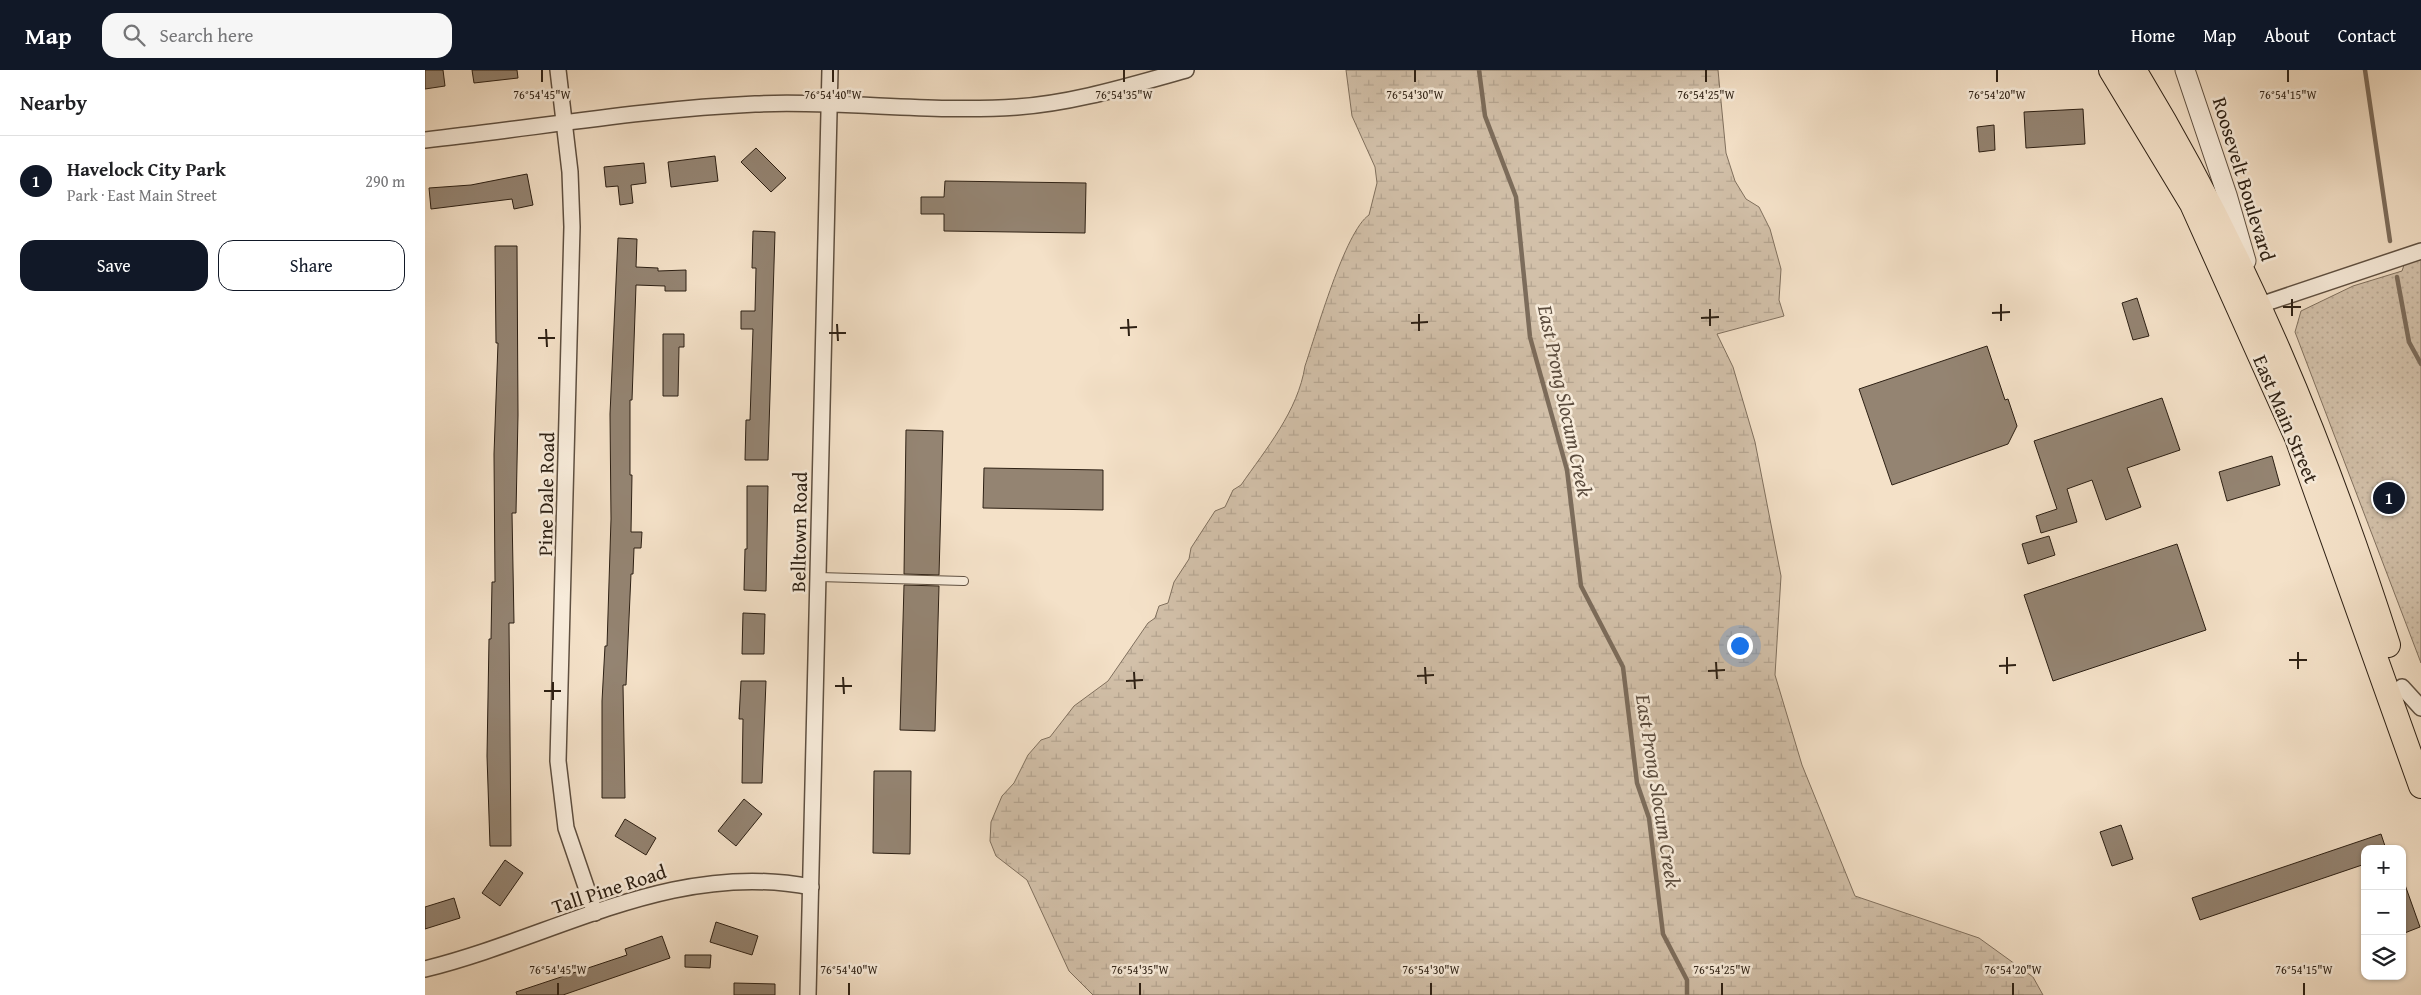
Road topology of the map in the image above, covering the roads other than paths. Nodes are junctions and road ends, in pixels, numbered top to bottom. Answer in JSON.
{"nodes":[{"id":1,"x":559,"y":70,"type":"edge"},
{"id":2,"x":830,"y":70,"type":"edge"},
{"id":3,"x":1186,"y":70,"type":"edge"},
{"id":4,"x":2111,"y":70,"type":"edge"},
{"id":5,"x":2134,"y":70,"type":"edge"},
{"id":6,"x":2185,"y":70,"type":"edge"},
{"id":7,"x":829,"y":105,"type":"junction"},
{"id":8,"x":565,"y":124,"type":"junction"},
{"id":9,"x":425,"y":140,"type":"edge"},
{"id":10,"x":2421,"y":251,"type":"edge"},
{"id":11,"x":2252,"y":306,"type":"junction"},
{"id":12,"x":818,"y":577,"type":"junction"},
{"id":13,"x":964,"y":581,"type":"dead end"},
{"id":14,"x":2402,"y":688,"type":"junction"},
{"id":15,"x":2421,"y":708,"type":"edge"},
{"id":16,"x":2421,"y":746,"type":"edge"},
{"id":17,"x":2419,"y":773,"type":"edge"},
{"id":18,"x":811,"y":887,"type":"junction"},
{"id":19,"x":595,"y":913,"type":"junction"},
{"id":20,"x":425,"y":970,"type":"edge"},
{"id":21,"x":808,"y":995,"type":"edge"}],
"edges":[{"from":1,"to":8,"type":"street","name":"Pine Dale Road"},
{"from":2,"to":7,"type":"street","name":"Belltown Road"},
{"from":3,"to":7,"type":"street"},
{"from":4,"to":11,"type":"main road","name":"East Main Street"},
{"from":5,"to":11,"type":"main road","name":"East Main Street"},
{"from":6,"to":11,"type":"street","name":"Roosevelt Boulevard"},
{"from":7,"to":8,"type":"street"},
{"from":7,"to":12,"type":"street","name":"Belltown Road"},
{"from":8,"to":9,"type":"street"},
{"from":8,"to":19,"type":"street","name":"Pine Dale Road"},
{"from":10,"to":11,"type":"street"},
{"from":11,"to":14,"type":"main road","name":"East Main Street"},
{"from":11,"to":17,"type":"main road","name":"East Main Street"},
{"from":12,"to":13,"type":"lane"},
{"from":12,"to":18,"type":"street","name":"Belltown Road"},
{"from":14,"to":15,"type":"street"},
{"from":14,"to":16,"type":"main road","name":"East Main Street"},
{"from":18,"to":19,"type":"street","name":"Tall Pine Road"},
{"from":18,"to":21,"type":"street","name":"Belltown Road"},
{"from":19,"to":20,"type":"street","name":"Tall Pine Road"}]}
